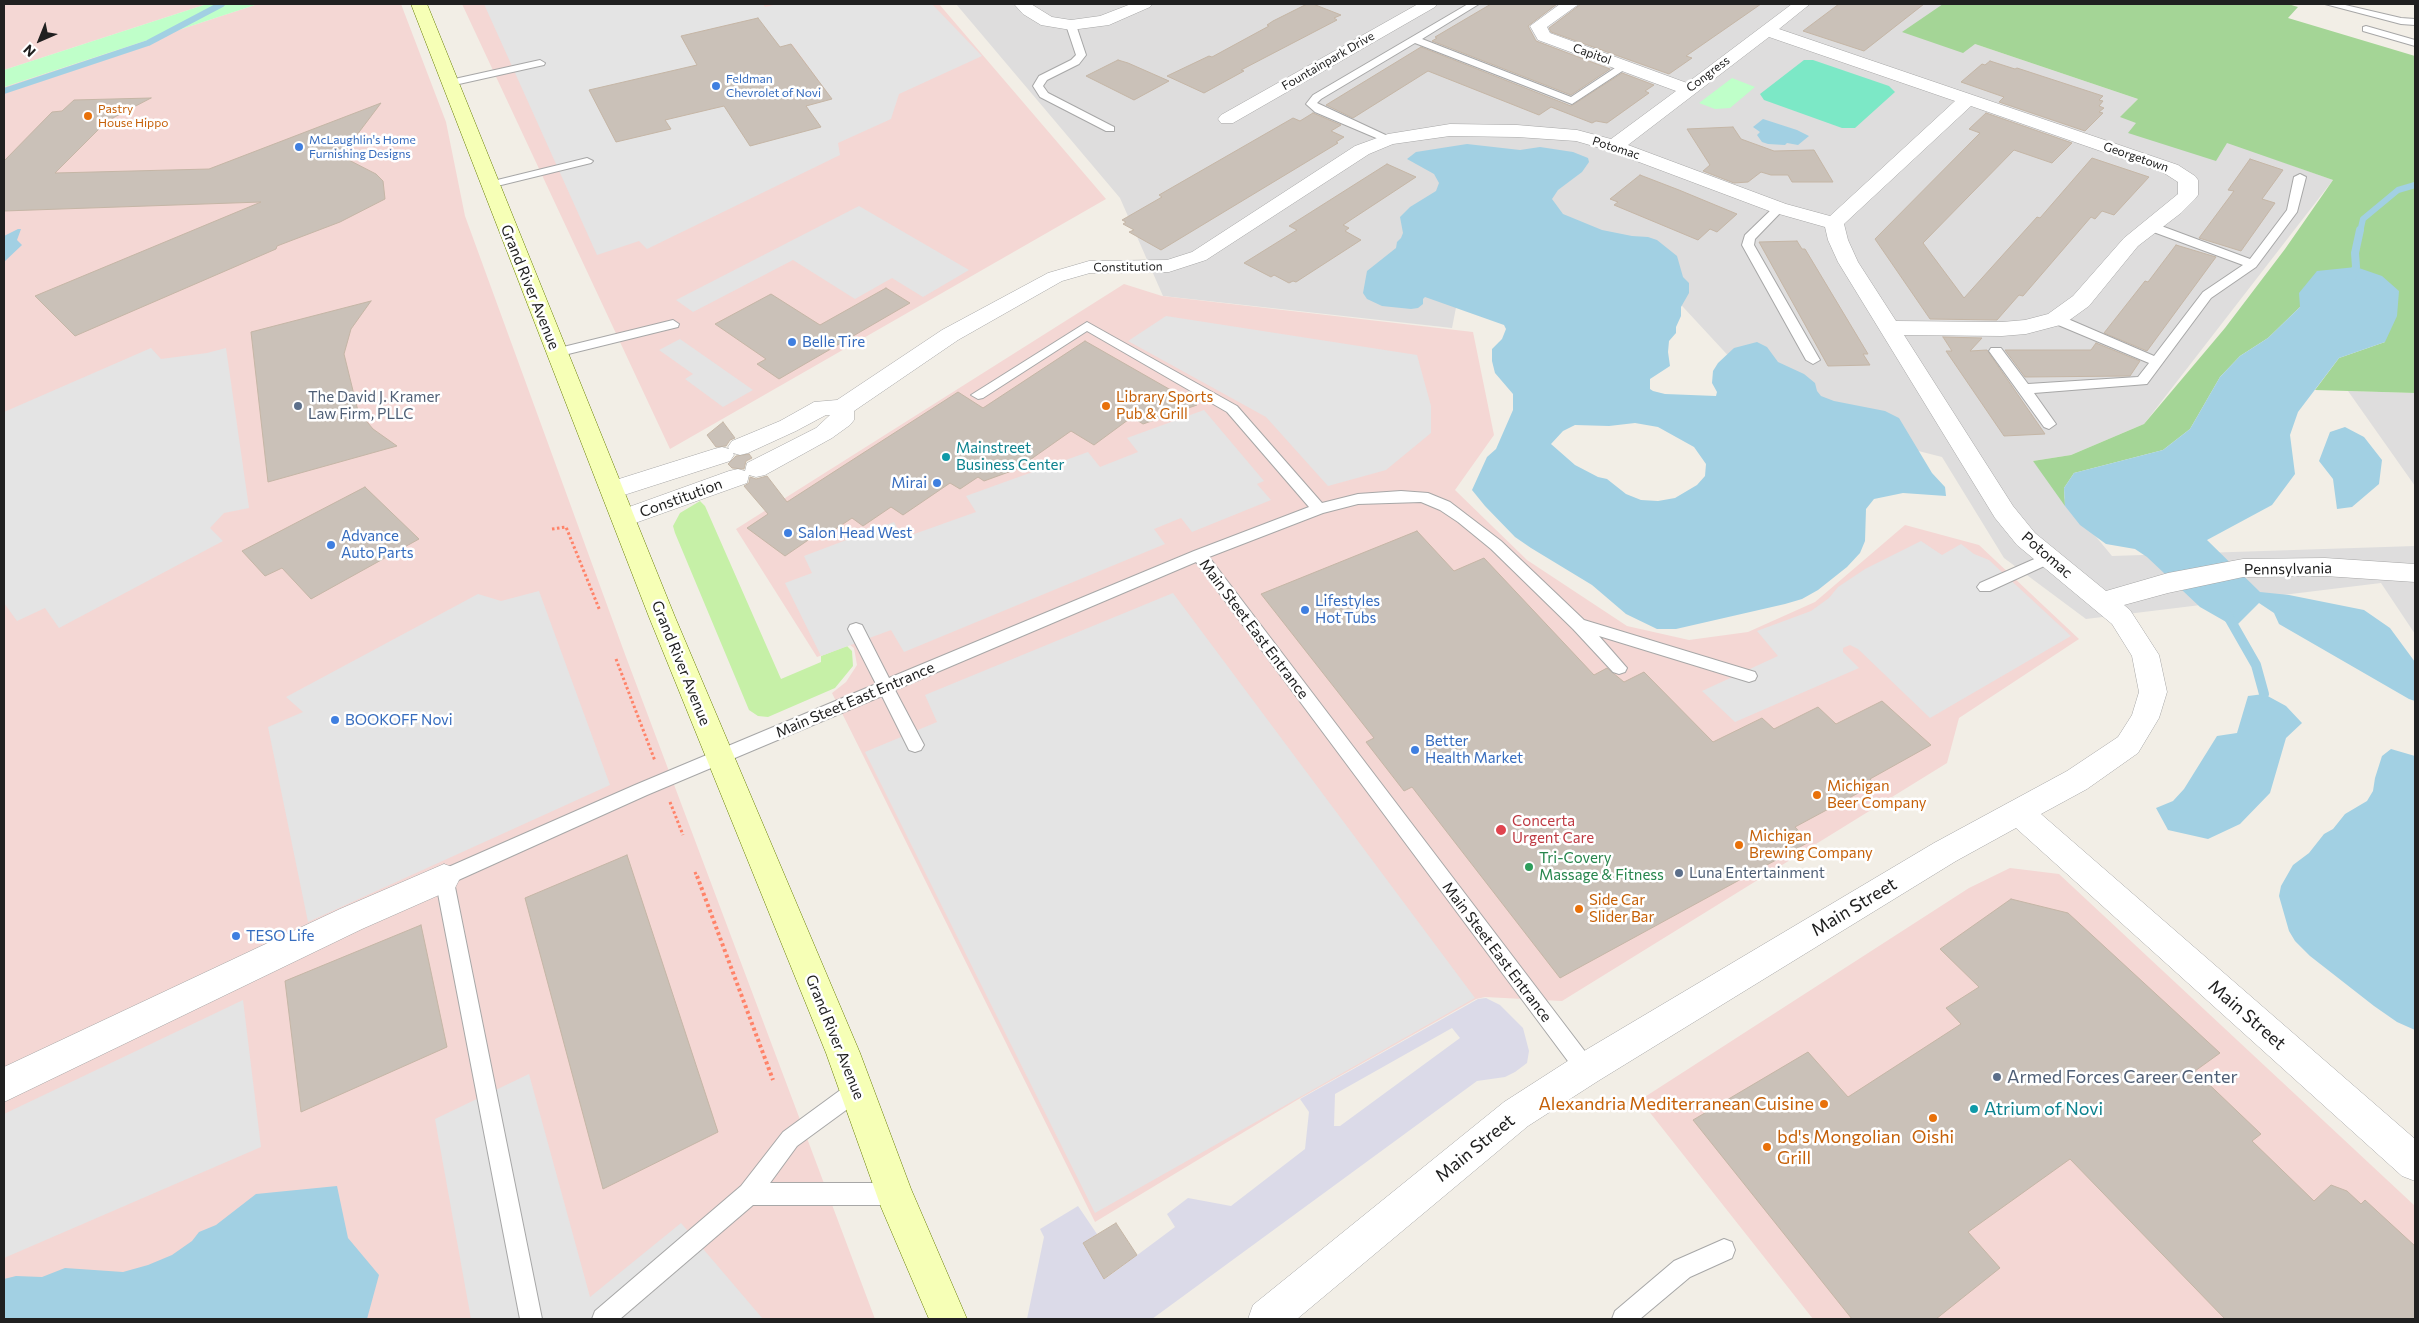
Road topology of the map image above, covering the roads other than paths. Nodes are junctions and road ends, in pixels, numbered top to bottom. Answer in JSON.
{"nodes":[{"id":1,"x":419,"y":4,"type":"edge"},
{"id":2,"x":1022,"y":4,"type":"edge"},
{"id":3,"x":1144,"y":4,"type":"edge"},
{"id":4,"x":1429,"y":4,"type":"edge"},
{"id":5,"x":1474,"y":4,"type":"edge"},
{"id":6,"x":1571,"y":4,"type":"edge"},
{"id":7,"x":1802,"y":4,"type":"edge"},
{"id":8,"x":2332,"y":4,"type":"edge"},
{"id":9,"x":2415,"y":22,"type":"edge"},
{"id":10,"x":1071,"y":25,"type":"junction"},
{"id":11,"x":1766,"y":30,"type":"junction"},
{"id":12,"x":2366,"y":30,"type":"dead end"},
{"id":13,"x":1414,"y":39,"type":"junction"},
{"id":14,"x":2415,"y":43,"type":"edge"},
{"id":15,"x":540,"y":63,"type":"dead end"},
{"id":16,"x":1625,"y":66,"type":"junction"},
{"id":17,"x":450,"y":83,"type":"junction"},
{"id":18,"x":1688,"y":89,"type":"junction"},
{"id":19,"x":1968,"y":99,"type":"junction"},
{"id":20,"x":1227,"y":119,"type":"dead end"},
{"id":21,"x":1110,"y":129,"type":"dead end"},
{"id":22,"x":1388,"y":140,"type":"junction"},
{"id":23,"x":1614,"y":146,"type":"junction"},
{"id":24,"x":587,"y":161,"type":"dead end"},
{"id":25,"x":2300,"y":177,"type":"dead end"},
{"id":26,"x":489,"y":186,"type":"junction"},
{"id":27,"x":1779,"y":208,"type":"junction"},
{"id":28,"x":1834,"y":223,"type":"junction"},
{"id":29,"x":2152,"y":227,"type":"junction"},
{"id":30,"x":2252,"y":264,"type":"junction"},
{"id":31,"x":2056,"y":319,"type":"junction"},
{"id":32,"x":673,"y":324,"type":"dead end"},
{"id":33,"x":1890,"y":328,"type":"junction"},
{"id":34,"x":1996,"y":351,"type":"dead end"},
{"id":35,"x":556,"y":353,"type":"junction"},
{"id":36,"x":1814,"y":360,"type":"dead end"},
{"id":37,"x":2158,"y":362,"type":"junction"},
{"id":38,"x":2024,"y":390,"type":"junction"},
{"id":39,"x":978,"y":395,"type":"dead end"},
{"id":40,"x":842,"y":408,"type":"junction"},
{"id":41,"x":2049,"y":424,"type":"dead end"},
{"id":42,"x":612,"y":490,"type":"junction"},
{"id":43,"x":1319,"y":509,"type":"junction"},
{"id":44,"x":624,"y":518,"type":"junction"},
{"id":45,"x":1198,"y":554,"type":"junction"},
{"id":46,"x":2048,"y":558,"type":"junction"},
{"id":47,"x":2415,"y":573,"type":"edge"},
{"id":48,"x":1985,"y":587,"type":"dead end"},
{"id":49,"x":2104,"y":601,"type":"junction"},
{"id":50,"x":1578,"y":624,"type":"junction"},
{"id":51,"x":856,"y":629,"type":"dead end"},
{"id":52,"x":1619,"y":668,"type":"dead end"},
{"id":53,"x":1749,"y":676,"type":"dead end"},
{"id":54,"x":886,"y":687,"type":"junction"},
{"id":55,"x":914,"y":745,"type":"dead end"},
{"id":56,"x":720,"y":757,"type":"junction"},
{"id":57,"x":2018,"y":812,"type":"junction"},
{"id":58,"x":444,"y":878,"type":"junction"},
{"id":59,"x":1586,"y":1069,"type":"junction"},
{"id":60,"x":4,"y":1085,"type":"edge"},
{"id":61,"x":857,"y":1090,"type":"junction"},
{"id":62,"x":2415,"y":1163,"type":"edge"},
{"id":63,"x":749,"y":1194,"type":"junction"},
{"id":64,"x":894,"y":1194,"type":"junction"},
{"id":65,"x":1724,"y":1250,"type":"dead end"},
{"id":66,"x":531,"y":1319,"type":"edge"},
{"id":67,"x":603,"y":1319,"type":"edge"},
{"id":68,"x":948,"y":1319,"type":"edge"},
{"id":69,"x":1267,"y":1319,"type":"edge"},
{"id":70,"x":1623,"y":1319,"type":"edge"}],
"edges":[{"from":1,"to":17,"type":"main road","name":"Grand River Avenue"},
{"from":2,"to":10,"type":"street"},
{"from":3,"to":10,"type":"street"},
{"from":4,"to":20,"type":"street","name":"Fountainpark Drive"},
{"from":5,"to":13,"type":"lane"},
{"from":6,"to":16,"type":"street","name":"Capitol"},
{"from":7,"to":11,"type":"street","name":"Congress"},
{"from":8,"to":9,"type":"lane"},
{"from":10,"to":21,"type":"lane"},
{"from":11,"to":18,"type":"street","name":"Congress"},
{"from":11,"to":19,"type":"street","name":"Georgetown"},
{"from":12,"to":14,"type":"lane"},
{"from":13,"to":16,"type":"lane"},
{"from":13,"to":22,"type":"lane"},
{"from":15,"to":17,"type":"lane"},
{"from":16,"to":18,"type":"street","name":"Capitol"},
{"from":17,"to":26,"type":"main road","name":"Grand River Avenue"},
{"from":18,"to":23,"type":"street","name":"Congress"},
{"from":19,"to":28,"type":"street"},
{"from":19,"to":29,"type":"street","name":"Georgetown"},
{"from":22,"to":23,"type":"street","name":"Potomac"},
{"from":22,"to":40,"type":"street","name":"Constitution"},
{"from":23,"to":27,"type":"street","name":"Potomac"},
{"from":24,"to":26,"type":"lane"},
{"from":25,"to":30,"type":"lane"},
{"from":26,"to":35,"type":"main road","name":"Grand River Avenue"},
{"from":27,"to":28,"type":"street","name":"Potomac"},
{"from":27,"to":36,"type":"lane"},
{"from":28,"to":33,"type":"street","name":"Potomac"},
{"from":29,"to":30,"type":"lane"},
{"from":29,"to":31,"type":"street","name":"Georgetown"},
{"from":30,"to":37,"type":"lane"},
{"from":31,"to":33,"type":"street","name":"Georgetown"},
{"from":31,"to":37,"type":"lane"},
{"from":32,"to":35,"type":"lane"},
{"from":33,"to":46,"type":"street","name":"Potomac"},
{"from":34,"to":38,"type":"lane"},
{"from":35,"to":42,"type":"main road","name":"Grand River Avenue"},
{"from":37,"to":38,"type":"lane"},
{"from":38,"to":41,"type":"lane"},
{"from":39,"to":43,"type":"lane"},
{"from":40,"to":42,"type":"street","name":"Constitution"},
{"from":40,"to":44,"type":"street","name":"Constitution"},
{"from":42,"to":44,"type":"main road","name":"Grand River Avenue"},
{"from":43,"to":45,"type":"lane"},
{"from":43,"to":50,"type":"lane"},
{"from":44,"to":56,"type":"main road","name":"Grand River Avenue"},
{"from":45,"to":54,"type":"lane","name":"Main Steet East Entrance"},
{"from":45,"to":59,"type":"lane","name":"Main Steet East Entrance"},
{"from":46,"to":48,"type":"lane"},
{"from":46,"to":49,"type":"street","name":"Potomac"},
{"from":47,"to":49,"type":"street","name":"Pennsylvania"},
{"from":49,"to":57,"type":"street","name":"Potomac"},
{"from":50,"to":52,"type":"lane"},
{"from":50,"to":53,"type":"lane"},
{"from":51,"to":54,"type":"lane"},
{"from":54,"to":55,"type":"lane"},
{"from":54,"to":56,"type":"lane","name":"Main Steet East Entrance"},
{"from":56,"to":58,"type":"lane","name":"Main Steet East Entrance"},
{"from":56,"to":61,"type":"main road","name":"Grand River Avenue"},
{"from":57,"to":59,"type":"street","name":"Main Street"},
{"from":57,"to":62,"type":"street","name":"Main Street"},
{"from":58,"to":60,"type":"street"},
{"from":58,"to":66,"type":"lane"},
{"from":59,"to":69,"type":"street","name":"Main Street"},
{"from":61,"to":63,"type":"lane"},
{"from":61,"to":64,"type":"main road","name":"Grand River Avenue"},
{"from":63,"to":64,"type":"lane"},
{"from":63,"to":67,"type":"lane"},
{"from":64,"to":68,"type":"main road","name":"Grand River Avenue"},
{"from":65,"to":70,"type":"lane"}]}
